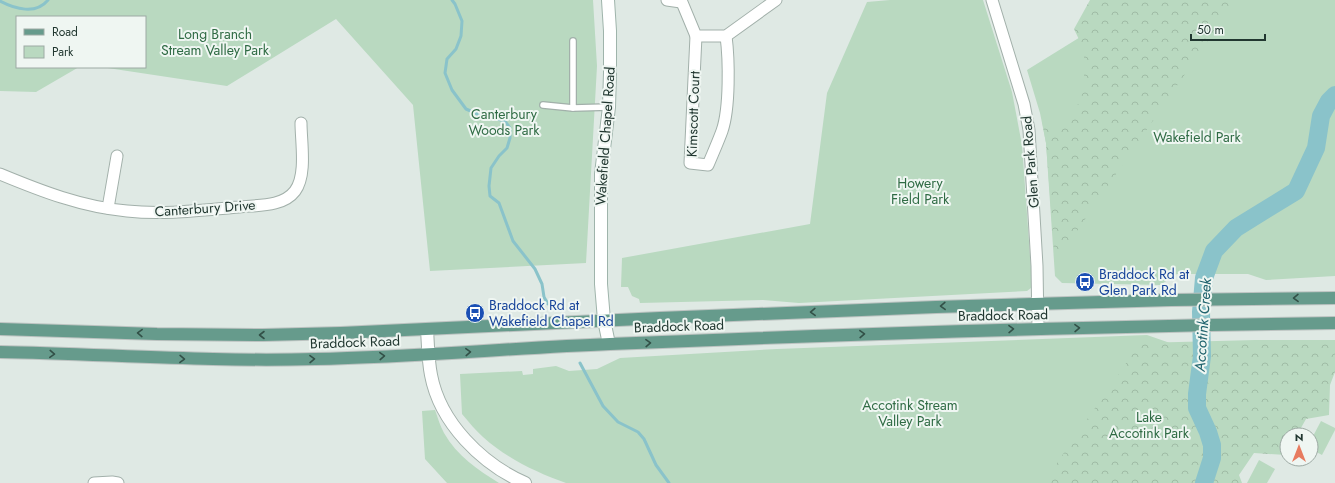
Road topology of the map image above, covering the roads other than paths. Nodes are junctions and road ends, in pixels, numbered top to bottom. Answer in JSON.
{"nodes":[{"id":1,"x":608,"y":0,"type":"edge"},
{"id":2,"x":667,"y":0,"type":"edge"},
{"id":3,"x":776,"y":0,"type":"edge"},
{"id":4,"x":992,"y":0,"type":"edge"},
{"id":5,"x":681,"y":1,"type":"edge"},
{"id":6,"x":696,"y":36,"type":"junction"},
{"id":7,"x":726,"y":36,"type":"junction"},
{"id":8,"x":572,"y":41,"type":"dead end"},
{"id":9,"x":543,"y":105,"type":"dead end"},
{"id":10,"x":609,"y":107,"type":"junction"},
{"id":11,"x":573,"y":108,"type":"junction"},
{"id":12,"x":301,"y":122,"type":"dead end"},
{"id":13,"x":117,"y":156,"type":"dead end"},
{"id":14,"x":0,"y":174,"type":"edge"},
{"id":15,"x":108,"y":208,"type":"junction"},
{"id":16,"x":1335,"y":298,"type":"edge"},
{"id":17,"x":1038,"y":303,"type":"junction"},
{"id":18,"x":604,"y":320,"type":"junction"},
{"id":19,"x":1335,"y":323,"type":"edge"},
{"id":20,"x":0,"y":329,"type":"edge"},
{"id":21,"x":427,"y":329,"type":"junction"},
{"id":22,"x":1038,"y":329,"type":"junction"},
{"id":23,"x":609,"y":344,"type":"junction"},
{"id":24,"x":0,"y":352,"type":"edge"},
{"id":25,"x":429,"y":354,"type":"junction"},
{"id":26,"x":94,"y":483,"type":"edge"},
{"id":27,"x":118,"y":483,"type":"edge"},
{"id":28,"x":525,"y":483,"type":"edge"}],
"edges":[{"from":1,"to":10,"type":"main road","name":"Wakefield Chapel Road"},
{"from":2,"to":5,"type":"street"},
{"from":3,"to":7,"type":"street"},
{"from":4,"to":17,"type":"street","name":"Glen Park Road"},
{"from":5,"to":6,"type":"street"},
{"from":6,"to":7,"type":"street"},
{"from":6,"to":7,"type":"street","name":"Kimscott Court"},
{"from":8,"to":11,"type":"lane"},
{"from":9,"to":11,"type":"lane"},
{"from":10,"to":11,"type":"lane"},
{"from":10,"to":18,"type":"main road","name":"Wakefield Chapel Road"},
{"from":12,"to":15,"type":"street","name":"Canterbury Drive"},
{"from":13,"to":15,"type":"street"},
{"from":14,"to":15,"type":"street","name":"Canterbury Drive"},
{"from":16,"to":17,"type":"main road","name":"Braddock Road","one_way":true},
{"from":17,"to":18,"type":"main road","name":"Braddock Road","one_way":true},
{"from":17,"to":22,"type":"street","name":"Glen Park Road"},
{"from":18,"to":21,"type":"main road","name":"Braddock Road"},
{"from":18,"to":23,"type":"main road","name":"Wakefield Chapel Road"},
{"from":22,"to":19,"type":"main road","name":"Braddock Road","one_way":true},
{"from":21,"to":20,"type":"main road","name":"Braddock Road","one_way":true},
{"from":21,"to":25,"type":"main road"},
{"from":23,"to":22,"type":"main road","name":"Braddock Road","one_way":true},
{"from":25,"to":23,"type":"main road","name":"Braddock Road","one_way":true},
{"from":24,"to":25,"type":"main road","name":"Braddock Road","one_way":true},
{"from":25,"to":28,"type":"main road"},
{"from":26,"to":27,"type":"street"}]}
